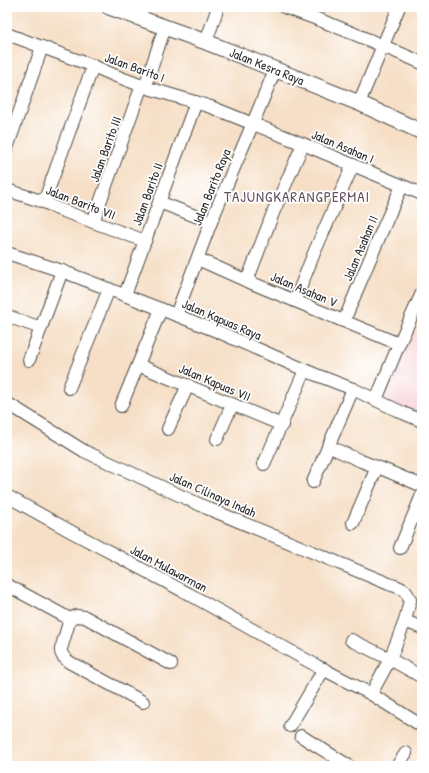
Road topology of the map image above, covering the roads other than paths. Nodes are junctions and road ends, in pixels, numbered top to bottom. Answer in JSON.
{"nodes":[{"id":1,"x":109,"y":7,"type":"edge"},
{"id":2,"x":218,"y":7,"type":"edge"},
{"id":3,"x":284,"y":7,"type":"edge"},
{"id":4,"x":399,"y":7,"type":"edge"},
{"id":5,"x":166,"y":27,"type":"junction"},
{"id":6,"x":7,"y":34,"type":"edge"},
{"id":7,"x":206,"y":42,"type":"junction"},
{"id":8,"x":383,"y":46,"type":"junction"},
{"id":9,"x":42,"y":47,"type":"junction"},
{"id":10,"x":422,"y":64,"type":"edge"},
{"id":11,"x":93,"y":66,"type":"junction"},
{"id":12,"x":275,"y":70,"type":"junction"},
{"id":13,"x":144,"y":86,"type":"junction"},
{"id":14,"x":196,"y":102,"type":"junction"},
{"id":15,"x":359,"y":103,"type":"junction"},
{"id":16,"x":253,"y":123,"type":"junction"},
{"id":17,"x":422,"y":132,"type":"edge"},
{"id":18,"x":303,"y":144,"type":"junction"},
{"id":19,"x":7,"y":148,"type":"edge"},
{"id":20,"x":353,"y":165,"type":"junction"},
{"id":21,"x":402,"y":186,"type":"junction"},
{"id":22,"x":7,"y":190,"type":"edge"},
{"id":23,"x":422,"y":194,"type":"edge"},
{"id":24,"x":44,"y":202,"type":"junction"},
{"id":25,"x":159,"y":202,"type":"junction"},
{"id":26,"x":93,"y":222,"type":"junction"},
{"id":27,"x":211,"y":222,"type":"junction"},
{"id":28,"x":145,"y":241,"type":"junction"},
{"id":29,"x":7,"y":253,"type":"edge"},
{"id":30,"x":198,"y":260,"type":"junction"},
{"id":31,"x":62,"y":271,"type":"junction"},
{"id":32,"x":246,"y":281,"type":"junction"},
{"id":33,"x":109,"y":289,"type":"junction"},
{"id":34,"x":422,"y":294,"type":"edge"},
{"id":35,"x":125,"y":295,"type":"junction"},
{"id":36,"x":295,"y":301,"type":"junction"},
{"id":37,"x":161,"y":309,"type":"junction"},
{"id":38,"x":419,"y":309,"type":"edge"},
{"id":39,"x":176,"y":315,"type":"junction"},
{"id":40,"x":7,"y":316,"type":"edge"},
{"id":41,"x":344,"y":321,"type":"junction"},
{"id":42,"x":41,"y":328,"type":"junction"},
{"id":43,"x":399,"y":344,"type":"junction"},
{"id":44,"x":29,"y":360,"type":"dead end"},
{"id":45,"x":138,"y":365,"type":"junction"},
{"id":46,"x":305,"y":370,"type":"junction"},
{"id":47,"x":188,"y":386,"type":"junction"},
{"id":48,"x":69,"y":388,"type":"dead end"},
{"id":49,"x":353,"y":389,"type":"junction"},
{"id":50,"x":376,"y":400,"type":"junction"},
{"id":51,"x":7,"y":403,"type":"edge"},
{"id":52,"x":232,"y":405,"type":"junction"},
{"id":53,"x":121,"y":406,"type":"dead end"},
{"id":54,"x":422,"y":421,"type":"edge"},
{"id":55,"x":282,"y":425,"type":"junction"},
{"id":56,"x":168,"y":429,"type":"dead end"},
{"id":57,"x":217,"y":438,"type":"dead end"},
{"id":58,"x":328,"y":446,"type":"junction"},
{"id":59,"x":264,"y":464,"type":"dead end"},
{"id":60,"x":377,"y":467,"type":"junction"},
{"id":61,"x":313,"y":482,"type":"dead end"},
{"id":62,"x":422,"y":484,"type":"edge"},
{"id":63,"x":7,"y":496,"type":"edge"},
{"id":64,"x":422,"y":496,"type":"edge"},
{"id":65,"x":353,"y":523,"type":"dead end"},
{"id":66,"x":400,"y":548,"type":"dead end"},
{"id":67,"x":7,"y":584,"type":"edge"},
{"id":68,"x":416,"y":600,"type":"edge"},
{"id":69,"x":70,"y":619,"type":"junction"},
{"id":70,"x":405,"y":620,"type":"junction"},
{"id":71,"x":422,"y":628,"type":"edge"},
{"id":72,"x":351,"y":640,"type":"dead end"},
{"id":73,"x":390,"y":659,"type":"junction"},
{"id":74,"x":172,"y":664,"type":"dead end"},
{"id":75,"x":321,"y":668,"type":"junction"},
{"id":76,"x":422,"y":677,"type":"edge"},
{"id":77,"x":371,"y":694,"type":"junction"},
{"id":78,"x":143,"y":702,"type":"dead end"},
{"id":79,"x":290,"y":726,"type":"dead end"},
{"id":80,"x":422,"y":726,"type":"edge"},
{"id":81,"x":301,"y":736,"type":"dead end"},
{"id":82,"x":406,"y":753,"type":"dead end"},
{"id":83,"x":349,"y":766,"type":"edge"},
{"id":84,"x":397,"y":766,"type":"edge"}],
"edges":[{"from":1,"to":5,"type":"street","name":"Jalan Kesra Raya"},
{"from":2,"to":7,"type":"street"},
{"from":3,"to":8,"type":"street"},
{"from":4,"to":8,"type":"street"},
{"from":5,"to":7,"type":"street","name":"Jalan Kesra Raya"},
{"from":5,"to":13,"type":"street","name":"Jalan Barito III"},
{"from":6,"to":9,"type":"street","name":"Jalan Barito I"},
{"from":7,"to":12,"type":"street","name":"Jalan Kesra Raya"},
{"from":8,"to":10,"type":"street"},
{"from":8,"to":15,"type":"street"},
{"from":9,"to":11,"type":"street","name":"Jalan Barito I"},
{"from":9,"to":19,"type":"street"},
{"from":11,"to":13,"type":"street","name":"Jalan Barito I"},
{"from":11,"to":24,"type":"street"},
{"from":12,"to":15,"type":"street","name":"Jalan Kesra Raya"},
{"from":12,"to":16,"type":"street","name":"Jalan Barito Raya"},
{"from":13,"to":14,"type":"street","name":"Jalan Barito I"},
{"from":13,"to":26,"type":"street","name":"Jalan Barito III"},
{"from":14,"to":16,"type":"street","name":"Jalan Barito I"},
{"from":14,"to":25,"type":"street","name":"Jalan Barito II"},
{"from":15,"to":17,"type":"street","name":"Jalan Kesra Raya"},
{"from":16,"to":18,"type":"street","name":"Jalan Asahan I"},
{"from":16,"to":27,"type":"street","name":"Jalan Barito Raya"},
{"from":18,"to":20,"type":"street","name":"Jalan Asahan I"},
{"from":18,"to":32,"type":"street"},
{"from":20,"to":21,"type":"street","name":"Jalan Asahan I"},
{"from":20,"to":36,"type":"street"},
{"from":21,"to":23,"type":"street","name":"Jalan Asahan I"},
{"from":21,"to":41,"type":"street","name":"Jalan Asahan II"},
{"from":22,"to":24,"type":"street","name":"Jalan Barito VII"},
{"from":24,"to":26,"type":"street","name":"Jalan Barito VII"},
{"from":25,"to":27,"type":"street"},
{"from":25,"to":28,"type":"street","name":"Jalan Barito II"},
{"from":26,"to":28,"type":"street","name":"Jalan Barito VII"},
{"from":27,"to":30,"type":"street","name":"Jalan Barito Raya"},
{"from":28,"to":35,"type":"street","name":"Jalan Barito II"},
{"from":29,"to":31,"type":"street","name":"Jalan Kapuas Raya"},
{"from":30,"to":32,"type":"street","name":"Jalan Asahan V"},
{"from":30,"to":39,"type":"street","name":"Jalan Barito Raya"},
{"from":31,"to":33,"type":"street","name":"Jalan Kapuas Raya"},
{"from":31,"to":42,"type":"street"},
{"from":32,"to":36,"type":"street","name":"Jalan Asahan V"},
{"from":33,"to":35,"type":"street","name":"Jalan Kapuas Raya"},
{"from":33,"to":48,"type":"street"},
{"from":34,"to":38,"type":"street"},
{"from":35,"to":37,"type":"street","name":"Jalan Kapuas Raya"},
{"from":36,"to":41,"type":"street","name":"Jalan Asahan V"},
{"from":37,"to":39,"type":"street","name":"Jalan Kapuas Raya"},
{"from":37,"to":45,"type":"street"},
{"from":38,"to":43,"type":"street"},
{"from":39,"to":46,"type":"street","name":"Jalan Kapuas Raya"},
{"from":40,"to":42,"type":"street"},
{"from":41,"to":43,"type":"street","name":"Jalan Asahan V"},
{"from":42,"to":44,"type":"street"},
{"from":43,"to":50,"type":"street"},
{"from":45,"to":47,"type":"street","name":"Jalan Kapuas VII"},
{"from":45,"to":53,"type":"street"},
{"from":46,"to":49,"type":"street","name":"Jalan Kapuas Raya"},
{"from":46,"to":55,"type":"street"},
{"from":47,"to":52,"type":"street","name":"Jalan Kapuas VII"},
{"from":47,"to":56,"type":"street"},
{"from":49,"to":50,"type":"street","name":"Jalan Kapuas Raya"},
{"from":49,"to":58,"type":"street"},
{"from":50,"to":54,"type":"street","name":"Jalan Kapuas Raya"},
{"from":51,"to":68,"type":"street","name":"Jalan Cilinaya Indah"},
{"from":52,"to":55,"type":"street","name":"Jalan Kapuas VII"},
{"from":52,"to":57,"type":"street"},
{"from":55,"to":59,"type":"street"},
{"from":58,"to":60,"type":"street"},
{"from":58,"to":61,"type":"street"},
{"from":60,"to":62,"type":"street"},
{"from":60,"to":65,"type":"street"},
{"from":63,"to":75,"type":"street","name":"Jalan Mulawarman"},
{"from":64,"to":66,"type":"street"},
{"from":67,"to":69,"type":"street"},
{"from":68,"to":70,"type":"street"},
{"from":69,"to":74,"type":"street"},
{"from":69,"to":78,"type":"street"},
{"from":70,"to":71,"type":"street"},
{"from":70,"to":73,"type":"street"},
{"from":72,"to":73,"type":"street"},
{"from":73,"to":76,"type":"street"},
{"from":73,"to":77,"type":"street"},
{"from":75,"to":77,"type":"street","name":"Jalan Mulawarman"},
{"from":75,"to":79,"type":"street"},
{"from":77,"to":80,"type":"street","name":"Jalan Mulawarman"},
{"from":81,"to":83,"type":"street"},
{"from":82,"to":84,"type":"street"}]}
